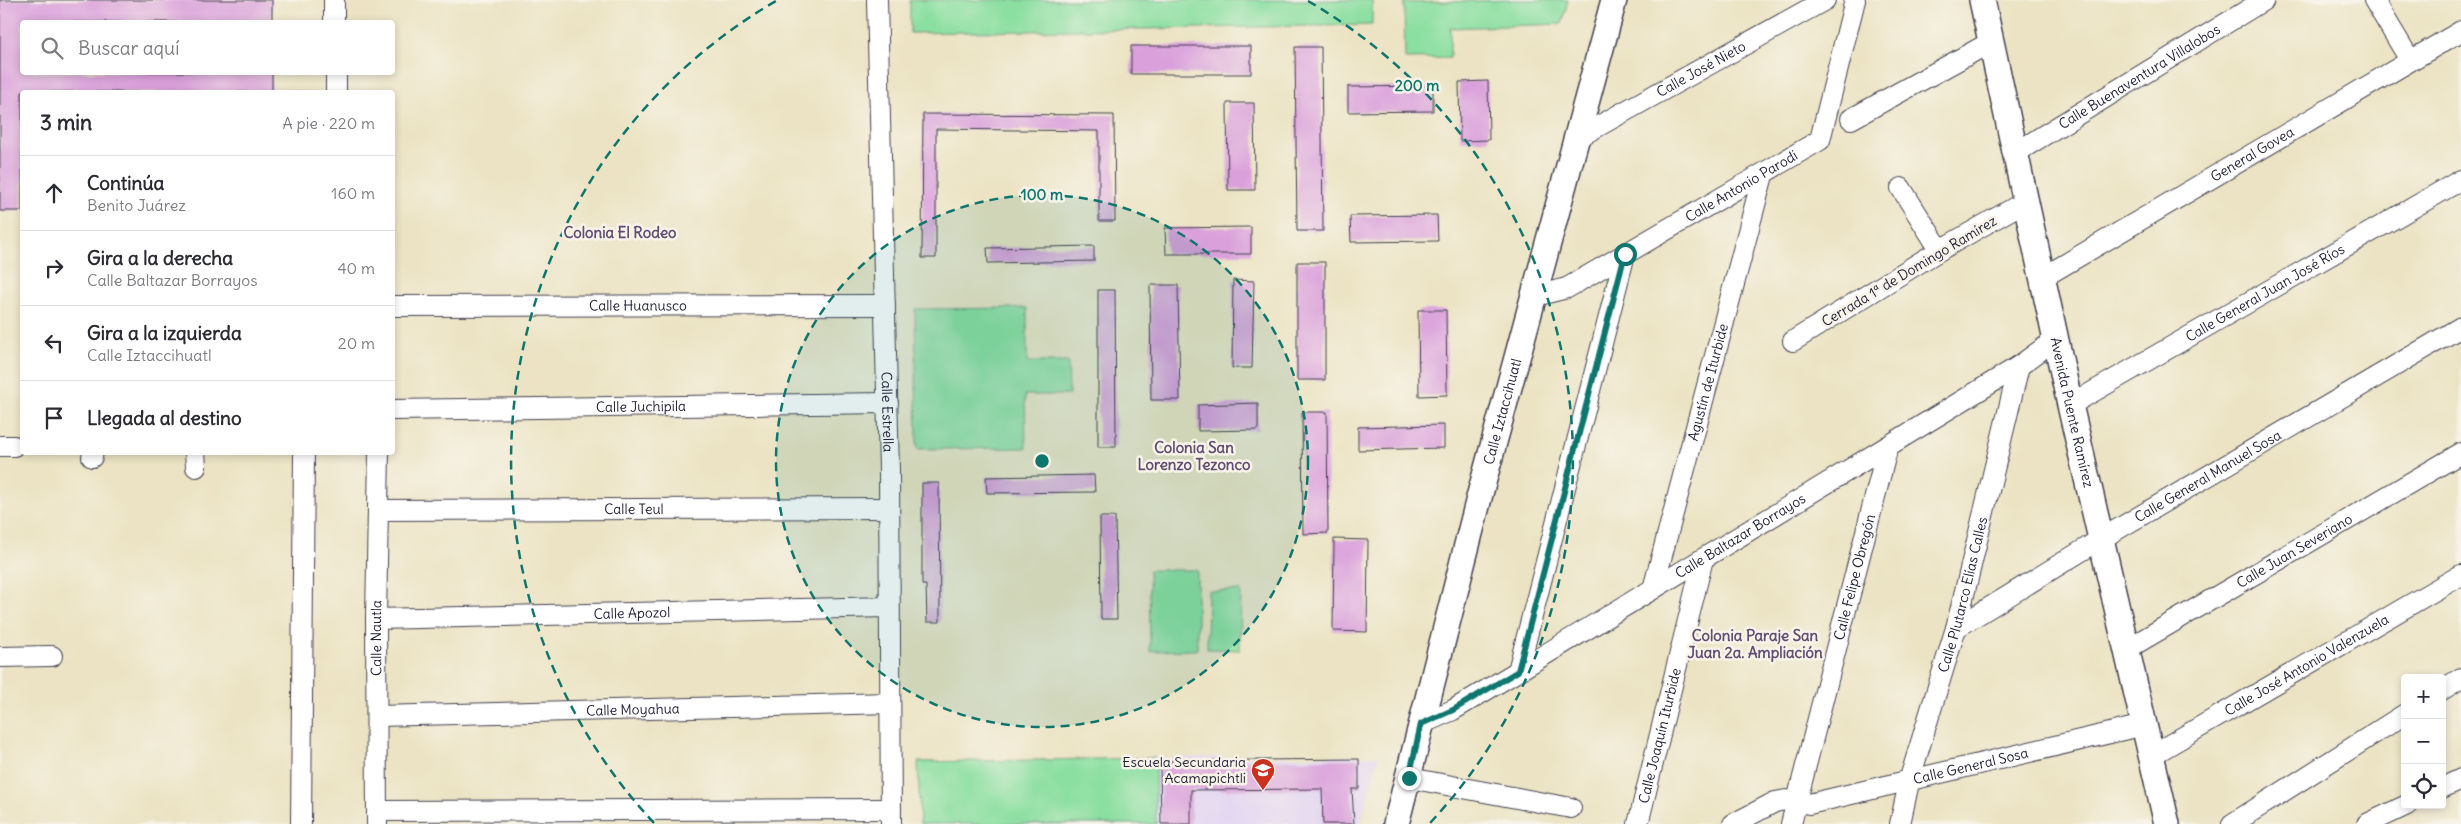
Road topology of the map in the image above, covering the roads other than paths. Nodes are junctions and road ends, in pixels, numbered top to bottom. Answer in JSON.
{"nodes":[{"id":1,"x":334,"y":0,"type":"edge"},
{"id":2,"x":877,"y":0,"type":"edge"},
{"id":3,"x":1614,"y":0,"type":"edge"},
{"id":4,"x":1825,"y":0,"type":"edge"},
{"id":5,"x":1855,"y":0,"type":"edge"},
{"id":6,"x":1982,"y":0,"type":"edge"},
{"id":7,"x":2264,"y":0,"type":"edge"},
{"id":8,"x":2374,"y":0,"type":"edge"},
{"id":9,"x":334,"y":20,"type":"edge"},
{"id":10,"x":2461,"y":31,"type":"edge"},
{"id":11,"x":1991,"y":42,"type":"junction"},
{"id":12,"x":2410,"y":60,"type":"junction"},
{"id":13,"x":336,"y":75,"type":"edge"},
{"id":14,"x":336,"y":90,"type":"edge"},
{"id":15,"x":1851,"y":119,"type":"dead end"},
{"id":16,"x":1578,"y":138,"type":"junction"},
{"id":17,"x":2015,"y":153,"type":"junction"},
{"id":18,"x":1763,"y":175,"type":"junction"},
{"id":19,"x":2461,"y":180,"type":"edge"},
{"id":20,"x":1901,"y":188,"type":"dead end"},
{"id":21,"x":2026,"y":201,"type":"junction"},
{"id":22,"x":1940,"y":250,"type":"junction"},
{"id":23,"x":1625,"y":254,"type":"junction"},
{"id":24,"x":2042,"y":278,"type":"junction"},
{"id":25,"x":1535,"y":296,"type":"junction"},
{"id":26,"x":885,"y":305,"type":"junction"},
{"id":27,"x":395,"y":306,"type":"edge"},
{"id":28,"x":2461,"y":328,"type":"edge"},
{"id":29,"x":2056,"y":339,"type":"junction"},
{"id":30,"x":1793,"y":342,"type":"dead end"},
{"id":31,"x":2019,"y":366,"type":"junction"},
{"id":32,"x":888,"y":403,"type":"junction"},
{"id":33,"x":2070,"y":405,"type":"junction"},
{"id":34,"x":395,"y":410,"type":"edge"},
{"id":35,"x":1888,"y":446,"type":"junction"},
{"id":36,"x":2461,"y":453,"type":"edge"},
{"id":37,"x":304,"y":455,"type":"edge"},
{"id":38,"x":380,"y":455,"type":"edge"},
{"id":39,"x":888,"y":508,"type":"junction"},
{"id":40,"x":379,"y":510,"type":"junction"},
{"id":41,"x":2101,"y":539,"type":"junction"},
{"id":42,"x":1703,"y":559,"type":"junction"},
{"id":43,"x":2461,"y":575,"type":"edge"},
{"id":44,"x":1653,"y":589,"type":"junction"},
{"id":45,"x":889,"y":607,"type":"junction"},
{"id":46,"x":376,"y":619,"type":"junction"},
{"id":47,"x":1956,"y":628,"type":"junction"},
{"id":48,"x":2127,"y":649,"type":"junction"},
{"id":49,"x":52,"y":656,"type":"dead end"},
{"id":50,"x":0,"y":657,"type":"edge"},
{"id":51,"x":1518,"y":671,"type":"junction"},
{"id":52,"x":2461,"y":678,"type":"edge"},
{"id":53,"x":2446,"y":687,"type":"edge"},
{"id":54,"x":890,"y":702,"type":"junction"},
{"id":55,"x":377,"y":716,"type":"junction"},
{"id":56,"x":2401,"y":717,"type":"edge"},
{"id":57,"x":1421,"y":724,"type":"junction"},
{"id":58,"x":2144,"y":724,"type":"junction"},
{"id":59,"x":2152,"y":754,"type":"junction"},
{"id":60,"x":1409,"y":778,"type":"junction"},
{"id":61,"x":1910,"y":778,"type":"junction"},
{"id":62,"x":2461,"y":779,"type":"edge"},
{"id":63,"x":2446,"y":786,"type":"edge"},
{"id":64,"x":1795,"y":802,"type":"junction"},
{"id":65,"x":2401,"y":807,"type":"edge"},
{"id":66,"x":1571,"y":808,"type":"dead end"},
{"id":67,"x":891,"y":817,"type":"edge"},
{"id":68,"x":377,"y":818,"type":"edge"},
{"id":69,"x":301,"y":824,"type":"edge"},
{"id":70,"x":1396,"y":824,"type":"edge"},
{"id":71,"x":1638,"y":824,"type":"edge"},
{"id":72,"x":1733,"y":824,"type":"edge"},
{"id":73,"x":1791,"y":824,"type":"edge"},
{"id":74,"x":1900,"y":824,"type":"edge"},
{"id":75,"x":2168,"y":824,"type":"edge"},
{"id":76,"x":2232,"y":824,"type":"edge"},
{"id":77,"x":2367,"y":824,"type":"edge"}],
"edges":[{"from":1,"to":9,"type":"street"},
{"from":2,"to":26,"type":"street","name":"Calle Estrella"},
{"from":3,"to":16,"type":"street","name":"Calle Iztaccihuatl"},
{"from":4,"to":16,"type":"street","name":"Calle José Nieto"},
{"from":5,"to":18,"type":"street","name":"Calle Antonio Parodi"},
{"from":6,"to":11,"type":"street","name":"Avenida Puente Ramírez"},
{"from":7,"to":17,"type":"street","name":"Calle Buenaventura Villalobos"},
{"from":8,"to":12,"type":"street"},
{"from":10,"to":12,"type":"street","name":"General Govea"},
{"from":11,"to":15,"type":"street"},
{"from":11,"to":17,"type":"street","name":"Avenida Puente Ramírez"},
{"from":12,"to":24,"type":"street","name":"General Govea"},
{"from":13,"to":14,"type":"street"},
{"from":16,"to":25,"type":"street","name":"Calle Iztaccihuatl"},
{"from":17,"to":21,"type":"street","name":"Avenida Puente Ramírez"},
{"from":18,"to":23,"type":"street","name":"Calle Antonio Parodi"},
{"from":18,"to":44,"type":"street","name":"Agustín de Iturbide"},
{"from":19,"to":33,"type":"street","name":"Calle General Juan José Ríos"},
{"from":20,"to":22,"type":"street"},
{"from":21,"to":22,"type":"street","name":"Cerrada 1ª de Domingo Ramírez"},
{"from":21,"to":24,"type":"street","name":"Avenida Puente Ramírez"},
{"from":22,"to":30,"type":"street","name":"Cerrada 1ª de Domingo Ramírez"},
{"from":23,"to":25,"type":"street","name":"Calle Antonio Parodi"},
{"from":23,"to":51,"type":"street"},
{"from":24,"to":29,"type":"street","name":"Avenida Puente Ramírez"},
{"from":25,"to":57,"type":"street","name":"Calle Iztaccihuatl"},
{"from":26,"to":27,"type":"street","name":"Calle Huanusco"},
{"from":26,"to":32,"type":"street","name":"Calle Estrella"},
{"from":28,"to":41,"type":"street","name":"Calle General Manuel Sosa"},
{"from":29,"to":31,"type":"street","name":"Calle Baltazar Borrayos"},
{"from":29,"to":33,"type":"street","name":"Avenida Puente Ramírez"},
{"from":31,"to":35,"type":"street","name":"Calle Baltazar Borrayos"},
{"from":31,"to":47,"type":"street","name":"Calle Plutarco Elías Calles"},
{"from":32,"to":34,"type":"street","name":"Calle Juchipila"},
{"from":32,"to":39,"type":"street","name":"Calle Estrella"},
{"from":33,"to":41,"type":"street","name":"Avenida Puente Ramírez"},
{"from":35,"to":42,"type":"street","name":"Calle Baltazar Borrayos"},
{"from":35,"to":64,"type":"street","name":"Calle Felipe Obregón"},
{"from":36,"to":48,"type":"street","name":"Calle Juan Severiano"},
{"from":37,"to":69,"type":"street"},
{"from":38,"to":40,"type":"street","name":"Calle Nautla"},
{"from":39,"to":40,"type":"street","name":"Calle Teul"},
{"from":39,"to":45,"type":"street","name":"Calle Estrella"},
{"from":40,"to":46,"type":"street","name":"Calle Nautla"},
{"from":41,"to":47,"type":"street","name":"Calle General Manuel Sosa"},
{"from":41,"to":48,"type":"street","name":"Avenida Puente Ramírez"},
{"from":42,"to":44,"type":"street","name":"Calle Baltazar Borrayos"},
{"from":42,"to":71,"type":"street","name":"Calle Joaquín Iturbide"},
{"from":43,"to":59,"type":"street","name":"Calle José Antonio Valenzuela"},
{"from":44,"to":51,"type":"street","name":"Calle Baltazar Borrayos"},
{"from":45,"to":46,"type":"street","name":"Calle Apozol"},
{"from":45,"to":54,"type":"street","name":"Calle Estrella"},
{"from":46,"to":55,"type":"street","name":"Calle Nautla"},
{"from":47,"to":61,"type":"street","name":"Calle Plutarco Elías Calles"},
{"from":48,"to":58,"type":"street","name":"Avenida Puente Ramírez"},
{"from":49,"to":50,"type":"street"},
{"from":51,"to":57,"type":"street","name":"Calle Baltazar Borrayos"},
{"from":52,"to":53,"type":"street"},
{"from":54,"to":55,"type":"street","name":"Calle Moyahua"},
{"from":54,"to":67,"type":"street","name":"Calle Estrella"},
{"from":55,"to":68,"type":"street","name":"Calle Nautla"},
{"from":56,"to":76,"type":"street"},
{"from":57,"to":60,"type":"street","name":"Calle Iztaccihuatl"},
{"from":58,"to":59,"type":"street","name":"Avenida Puente Ramírez"},
{"from":58,"to":61,"type":"street","name":"Calle General Sosa"},
{"from":59,"to":75,"type":"street","name":"Avenida Puente Ramírez"},
{"from":60,"to":66,"type":"street"},
{"from":60,"to":70,"type":"street","name":"Calle Iztaccihuatl"},
{"from":61,"to":64,"type":"street","name":"Calle General Sosa"},
{"from":61,"to":74,"type":"street","name":"Calle Plutarco Elías Calles"},
{"from":62,"to":63,"type":"street"},
{"from":64,"to":72,"type":"street","name":"Calle General Sosa"},
{"from":64,"to":73,"type":"street","name":"Calle Felipe Obregón"},
{"from":65,"to":77,"type":"street"},
{"from":67,"to":68,"type":"street"}]}
